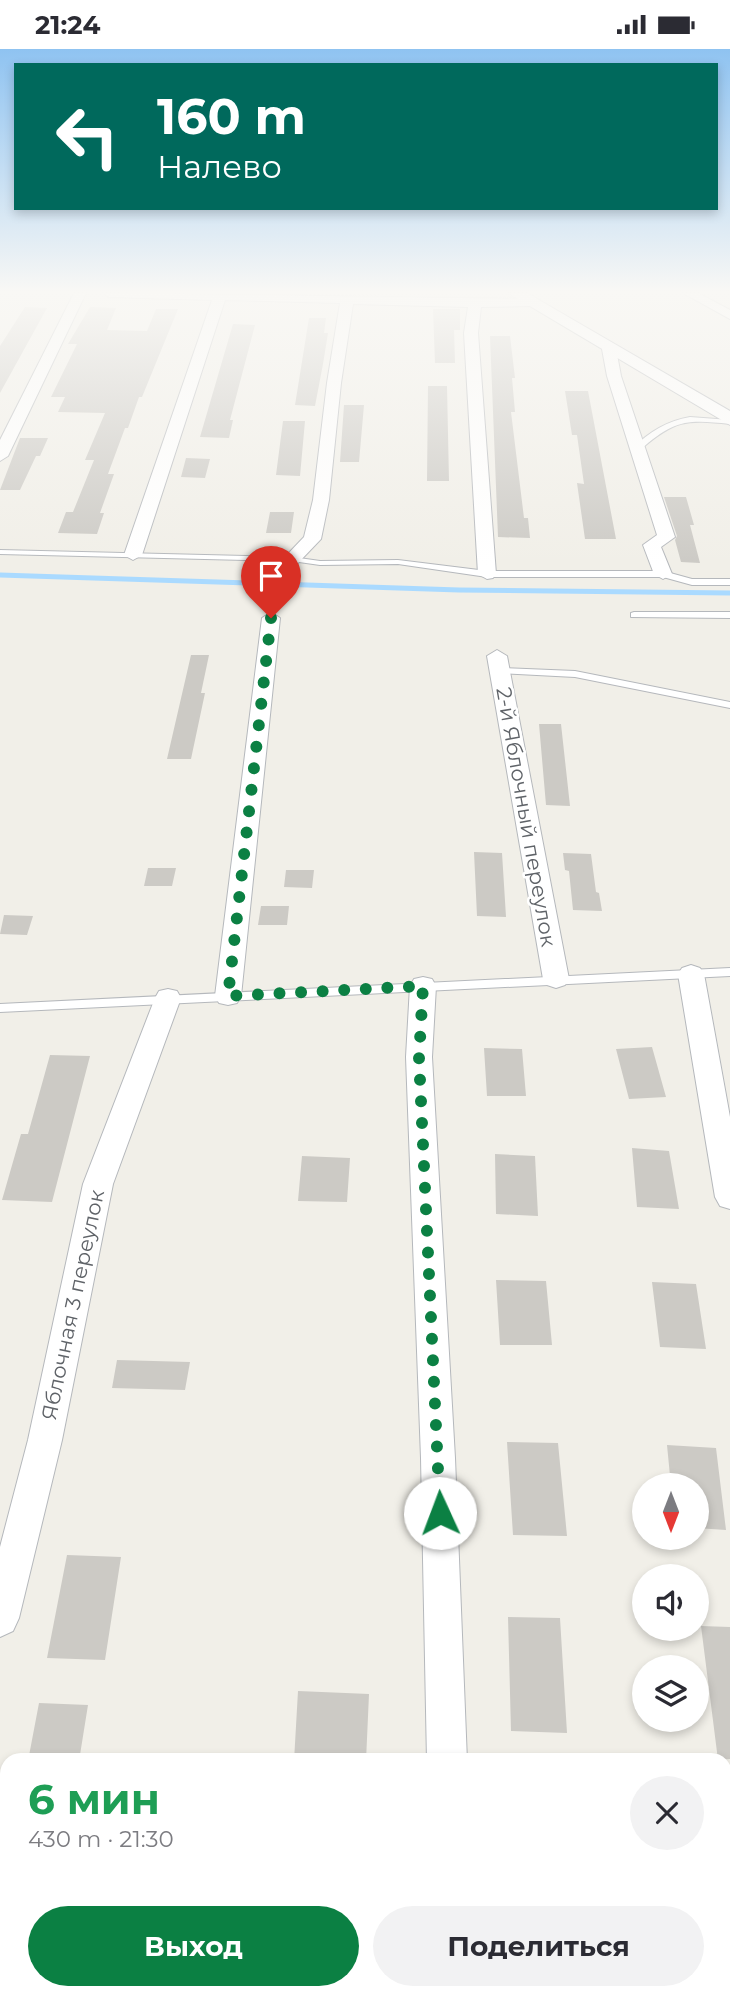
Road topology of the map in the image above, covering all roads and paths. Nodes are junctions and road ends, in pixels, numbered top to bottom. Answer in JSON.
{"nodes":[{"id":1,"x":35,"y":384,"type":"edge"},
{"id":2,"x":190,"y":384,"type":"edge"},
{"id":3,"x":337,"y":384,"type":"edge"},
{"id":4,"x":474,"y":384,"type":"edge"},
{"id":5,"x":617,"y":384,"type":"edge"},
{"id":6,"x":668,"y":384,"type":"edge"},
{"id":7,"x":730,"y":421,"type":"edge"},
{"id":8,"x":637,"y":449,"type":"junction"},
{"id":9,"x":0,"y":456,"type":"edge"},
{"id":10,"x":0,"y":552,"type":"edge"},
{"id":11,"x":133,"y":555,"type":"junction"},
{"id":12,"x":292,"y":559,"type":"junction"},
{"id":13,"x":487,"y":574,"type":"junction"},
{"id":14,"x":663,"y":574,"type":"junction"},
{"id":15,"x":730,"y":582,"type":"edge"},
{"id":16,"x":634,"y":615,"type":"dead end"},
{"id":17,"x":730,"y":615,"type":"edge"},
{"id":18,"x":271,"y":618,"type":"dead end"},
{"id":19,"x":498,"y":664,"type":"joint"},
{"id":20,"x":730,"y":705,"type":"edge"},
{"id":21,"x":730,"y":972,"type":"edge"},
{"id":22,"x":691,"y":974,"type":"junction"},
{"id":23,"x":556,"y":979,"type":"junction"},
{"id":24,"x":423,"y":986,"type":"junction"},
{"id":25,"x":228,"y":996,"type":"junction"},
{"id":26,"x":167,"y":998,"type":"junction"},
{"id":27,"x":0,"y":1008,"type":"edge"},
{"id":28,"x":730,"y":1197,"type":"edge"},
{"id":29,"x":0,"y":1618,"type":"edge"},
{"id":30,"x":447,"y":1753,"type":"edge"}],
"edges":[{"from":1,"to":9,"type":"street"},
{"from":2,"to":11,"type":"street"},
{"from":3,"to":12,"type":"street"},
{"from":4,"to":13,"type":"street"},
{"from":5,"to":8,"type":"street"},
{"from":6,"to":7,"type":"street"},
{"from":7,"to":8,"type":"lane"},
{"from":8,"to":14,"type":"street"},
{"from":10,"to":11,"type":"lane"},
{"from":11,"to":12,"type":"lane"},
{"from":12,"to":13,"type":"lane"},
{"from":13,"to":14,"type":"lane"},
{"from":14,"to":15,"type":"lane"},
{"from":16,"to":17,"type":"lane"},
{"from":18,"to":25,"type":"street"},
{"from":19,"to":20,"type":"lane"},
{"from":19,"to":23,"type":"street","name":"2-й Яблочный переулок"},
{"from":21,"to":22,"type":"lane"},
{"from":22,"to":23,"type":"lane"},
{"from":22,"to":28,"type":"street"},
{"from":23,"to":24,"type":"lane"},
{"from":24,"to":25,"type":"lane"},
{"from":24,"to":30,"type":"street"},
{"from":25,"to":26,"type":"lane"},
{"from":26,"to":27,"type":"lane"},
{"from":26,"to":29,"type":"street","name":"Яблочная 3 переулок"}]}
